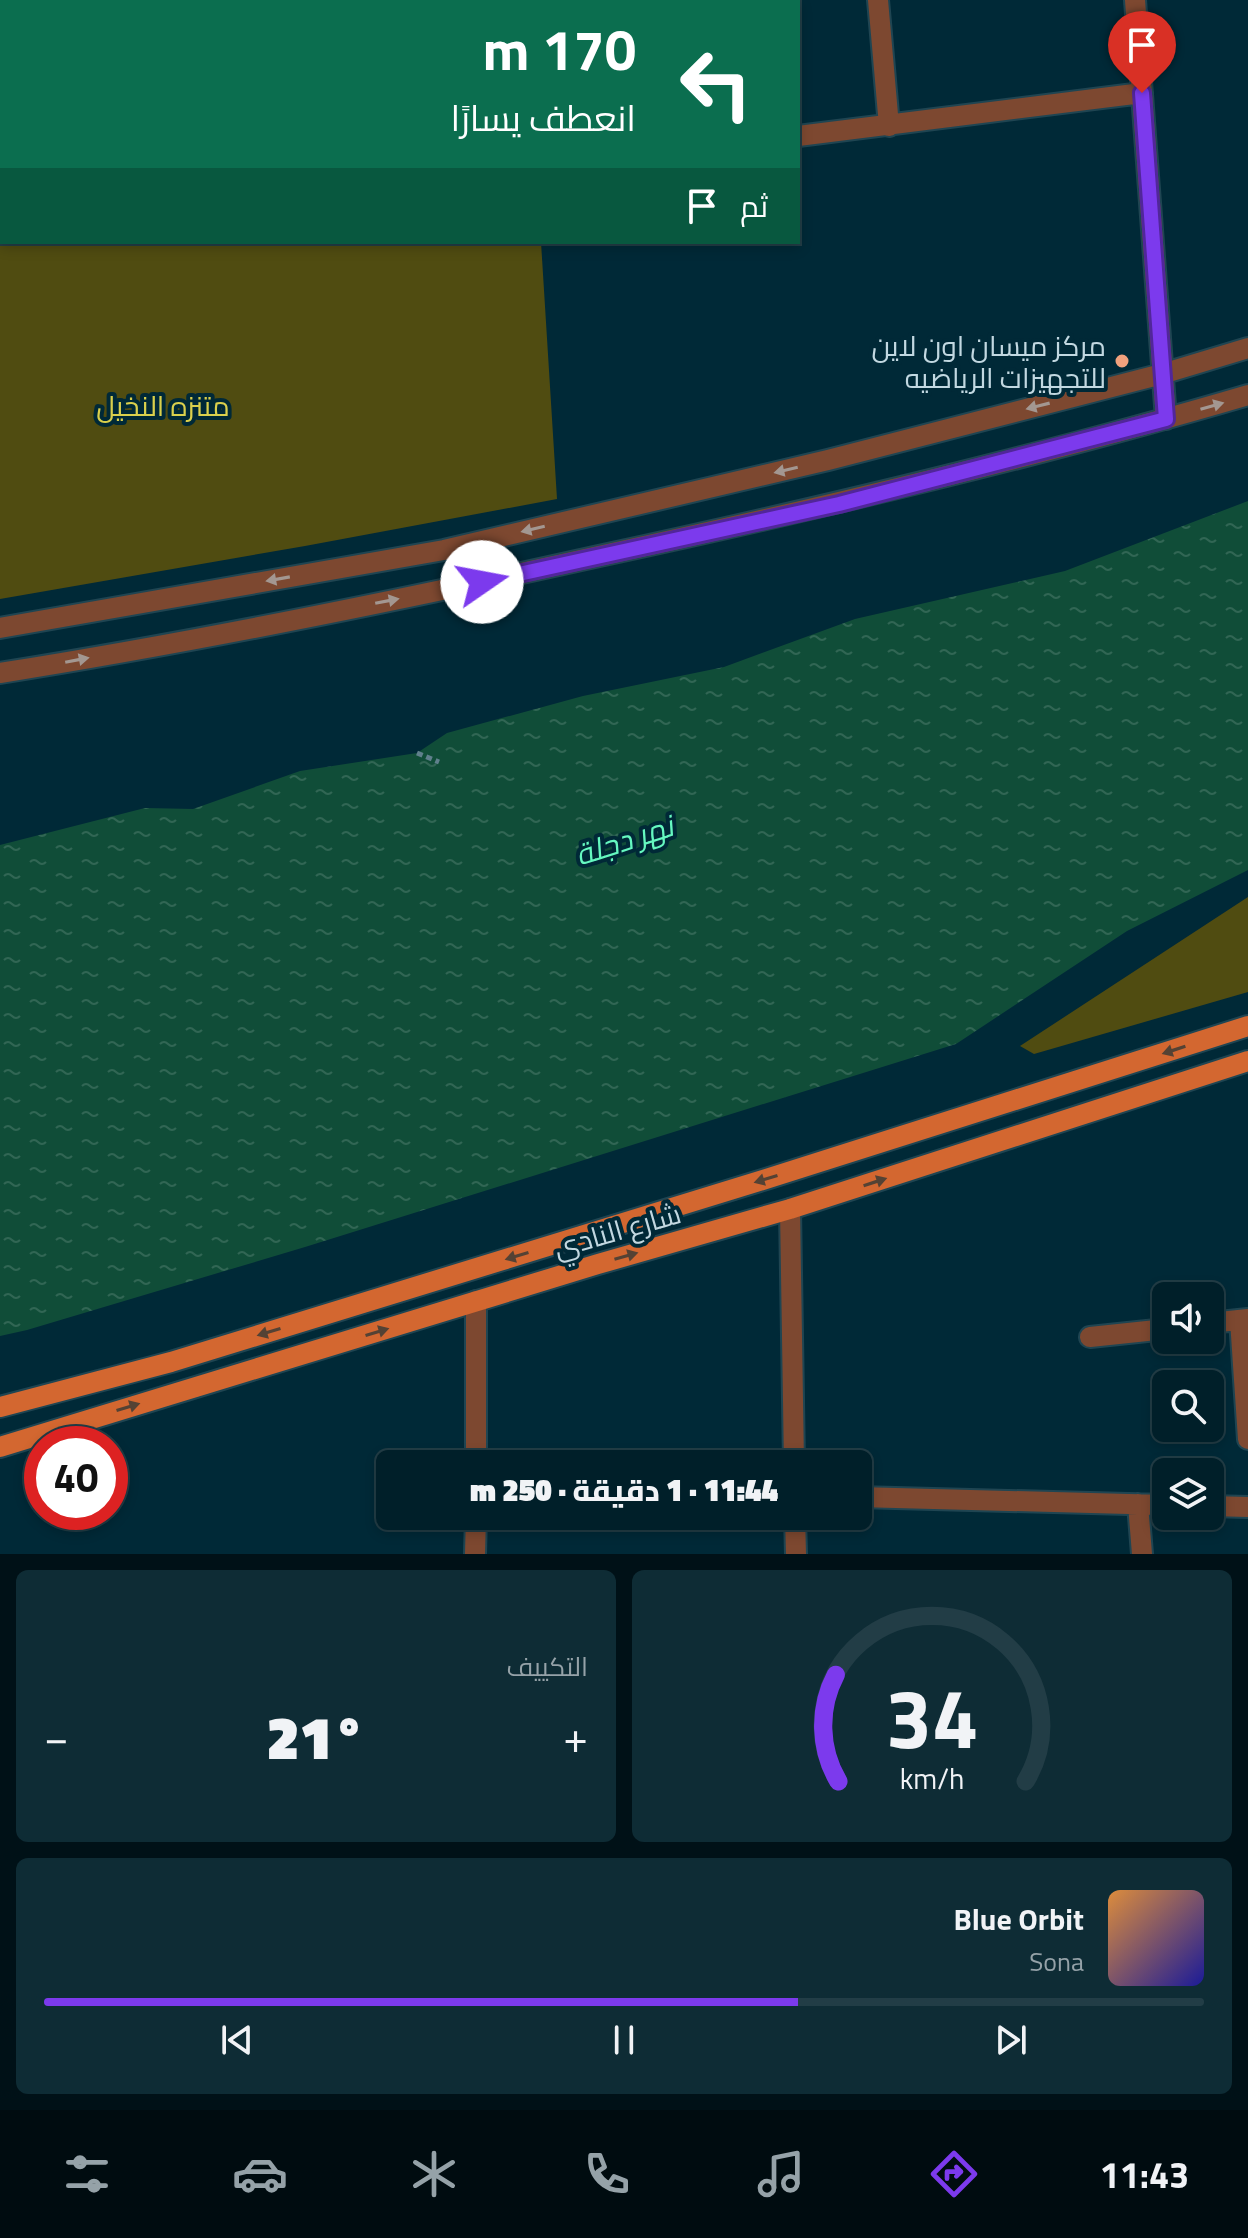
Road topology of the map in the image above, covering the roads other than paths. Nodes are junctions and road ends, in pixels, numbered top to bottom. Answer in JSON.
{"nodes":[{"id":1,"x":878,"y":0,"type":"edge"},
{"id":2,"x":1135,"y":0,"type":"edge"},
{"id":3,"x":1142,"y":93,"type":"junction"},
{"id":4,"x":889,"y":126,"type":"junction"},
{"id":5,"x":800,"y":136,"type":"edge"},
{"id":6,"x":1248,"y":348,"type":"edge"},
{"id":7,"x":1162,"y":374,"type":"junction"},
{"id":8,"x":1248,"y":395,"type":"edge"},
{"id":9,"x":1166,"y":419,"type":"junction"},
{"id":10,"x":0,"y":628,"type":"edge"},
{"id":11,"x":0,"y":673,"type":"edge"},
{"id":12,"x":1248,"y":1026,"type":"edge"},
{"id":13,"x":1248,"y":1061,"type":"edge"},
{"id":14,"x":790,"y":1209,"type":"junction"},
{"id":15,"x":476,"y":1301,"type":"junction"},
{"id":16,"x":1244,"y":1319,"type":"edge"},
{"id":17,"x":1224,"y":1321,"type":"edge"},
{"id":18,"x":1152,"y":1330,"type":"edge"},
{"id":19,"x":1090,"y":1337,"type":"dead end"},
{"id":20,"x":0,"y":1407,"type":"edge"},
{"id":21,"x":1248,"y":1439,"type":"edge"},
{"id":22,"x":0,"y":1447,"type":"edge"},
{"id":23,"x":476,"y":1450,"type":"edge"},
{"id":24,"x":794,"y":1450,"type":"edge"},
{"id":25,"x":872,"y":1497,"type":"edge"},
{"id":26,"x":1138,"y":1504,"type":"junction"},
{"id":27,"x":1152,"y":1504,"type":"edge"},
{"id":28,"x":1224,"y":1506,"type":"edge"},
{"id":29,"x":1248,"y":1507,"type":"edge"},
{"id":30,"x":476,"y":1530,"type":"edge"},
{"id":31,"x":795,"y":1530,"type":"edge"},
{"id":32,"x":475,"y":1554,"type":"edge"},
{"id":33,"x":796,"y":1554,"type":"edge"},
{"id":34,"x":1142,"y":1554,"type":"edge"}],
"edges":[{"from":1,"to":4,"type":"street"},
{"from":2,"to":3,"type":"street"},
{"from":3,"to":4,"type":"street"},
{"from":3,"to":7,"type":"street"},
{"from":4,"to":5,"type":"street"},
{"from":6,"to":7,"type":"street"},
{"from":7,"to":9,"type":"street"},
{"from":7,"to":10,"type":"street","one_way":true},
{"from":9,"to":8,"type":"street","one_way":true},
{"from":11,"to":9,"type":"street","one_way":true},
{"from":12,"to":20,"type":"main road","name":"شارع النادي","one_way":true},
{"from":14,"to":13,"type":"main road","name":"شارع النادي","one_way":true},
{"from":15,"to":14,"type":"main road","name":"شارع النادي","one_way":true},
{"from":14,"to":24,"type":"street"},
{"from":22,"to":15,"type":"main road","name":"شارع النادي","one_way":true},
{"from":15,"to":23,"type":"street"},
{"from":16,"to":17,"type":"street"},
{"from":16,"to":21,"type":"street"},
{"from":18,"to":19,"type":"street"},
{"from":25,"to":26,"type":"street"},
{"from":26,"to":27,"type":"street"},
{"from":26,"to":34,"type":"street"},
{"from":28,"to":29,"type":"street"},
{"from":30,"to":32,"type":"street"},
{"from":31,"to":33,"type":"street"}]}
